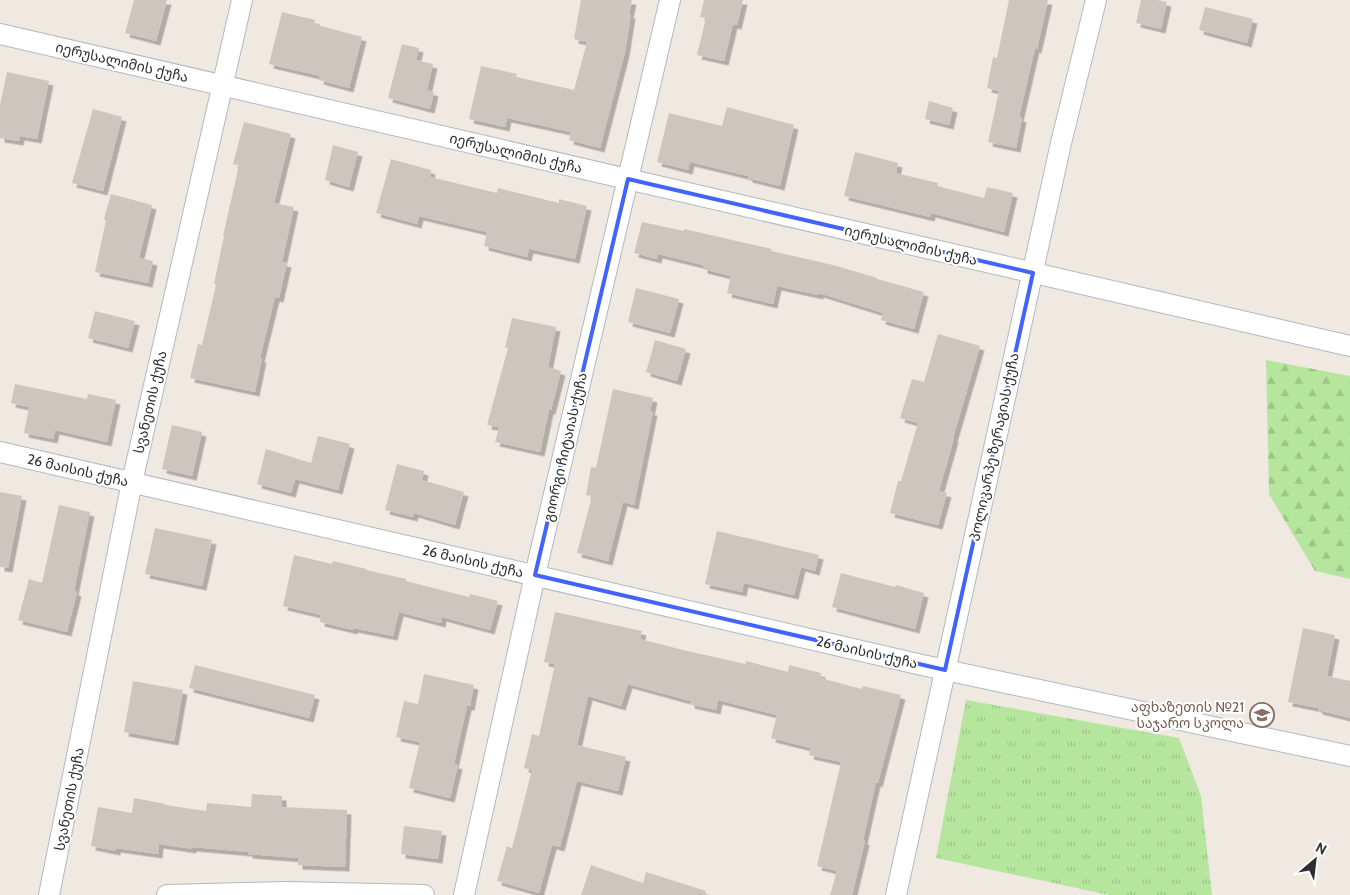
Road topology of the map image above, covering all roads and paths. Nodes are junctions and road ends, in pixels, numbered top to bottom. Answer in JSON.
{"nodes":[{"id":1,"x":242,"y":0,"type":"edge"},
{"id":2,"x":670,"y":0,"type":"edge"},
{"id":3,"x":1096,"y":0,"type":"edge"},
{"id":4,"x":0,"y":34,"type":"edge"},
{"id":5,"x":224,"y":86,"type":"junction"},
{"id":6,"x":628,"y":179,"type":"junction"},
{"id":7,"x":1033,"y":273,"type":"junction"},
{"id":8,"x":1350,"y":346,"type":"edge"},
{"id":9,"x":0,"y":452,"type":"edge"},
{"id":10,"x":132,"y":482,"type":"junction"},
{"id":11,"x":535,"y":575,"type":"junction"},
{"id":12,"x":945,"y":670,"type":"junction"},
{"id":13,"x":1350,"y":756,"type":"edge"},
{"id":14,"x":49,"y":895,"type":"edge"},
{"id":15,"x":167,"y":895,"type":"edge"},
{"id":16,"x":424,"y":895,"type":"edge"},
{"id":17,"x":464,"y":895,"type":"edge"},
{"id":18,"x":896,"y":895,"type":"edge"}],
"edges":[{"from":1,"to":5,"type":"street","name":"სვანეთის ქუჩა"},
{"from":2,"to":6,"type":"street","name":"გიორგი ჩიტაიას ქუჩა"},
{"from":3,"to":7,"type":"street","name":"პოლიკარპე ზერაგიას ქუჩა"},
{"from":4,"to":5,"type":"street","name":"იერუსალიმის ქუჩა"},
{"from":5,"to":6,"type":"street","name":"იერუსალიმის ქუჩა"},
{"from":5,"to":10,"type":"street","name":"სვანეთის ქუჩა"},
{"from":6,"to":7,"type":"street","name":"იერუსალიმის ქუჩა"},
{"from":6,"to":11,"type":"street","name":"გიორგი ჩიტაიას ქუჩა"},
{"from":7,"to":8,"type":"street","name":"იერუსალიმის ქუჩა"},
{"from":7,"to":12,"type":"street","name":"პოლიკარპე ზერაგიას ქუჩა"},
{"from":9,"to":10,"type":"street","name":"26 მაისის ქუჩა"},
{"from":10,"to":11,"type":"street","name":"26 მაისის ქუჩა"},
{"from":10,"to":14,"type":"street","name":"სვანეთის ქუჩა"},
{"from":11,"to":12,"type":"street","name":"26 მაისის ქუჩა"},
{"from":11,"to":17,"type":"street","name":"გიორგი ჩიტაიას ქუჩა"},
{"from":12,"to":13,"type":"street","name":"26 მაისის ქუჩა"},
{"from":12,"to":18,"type":"street","name":"პოლიკარპე ზერაგიას ქუჩა"},
{"from":15,"to":16,"type":"street"}]}
